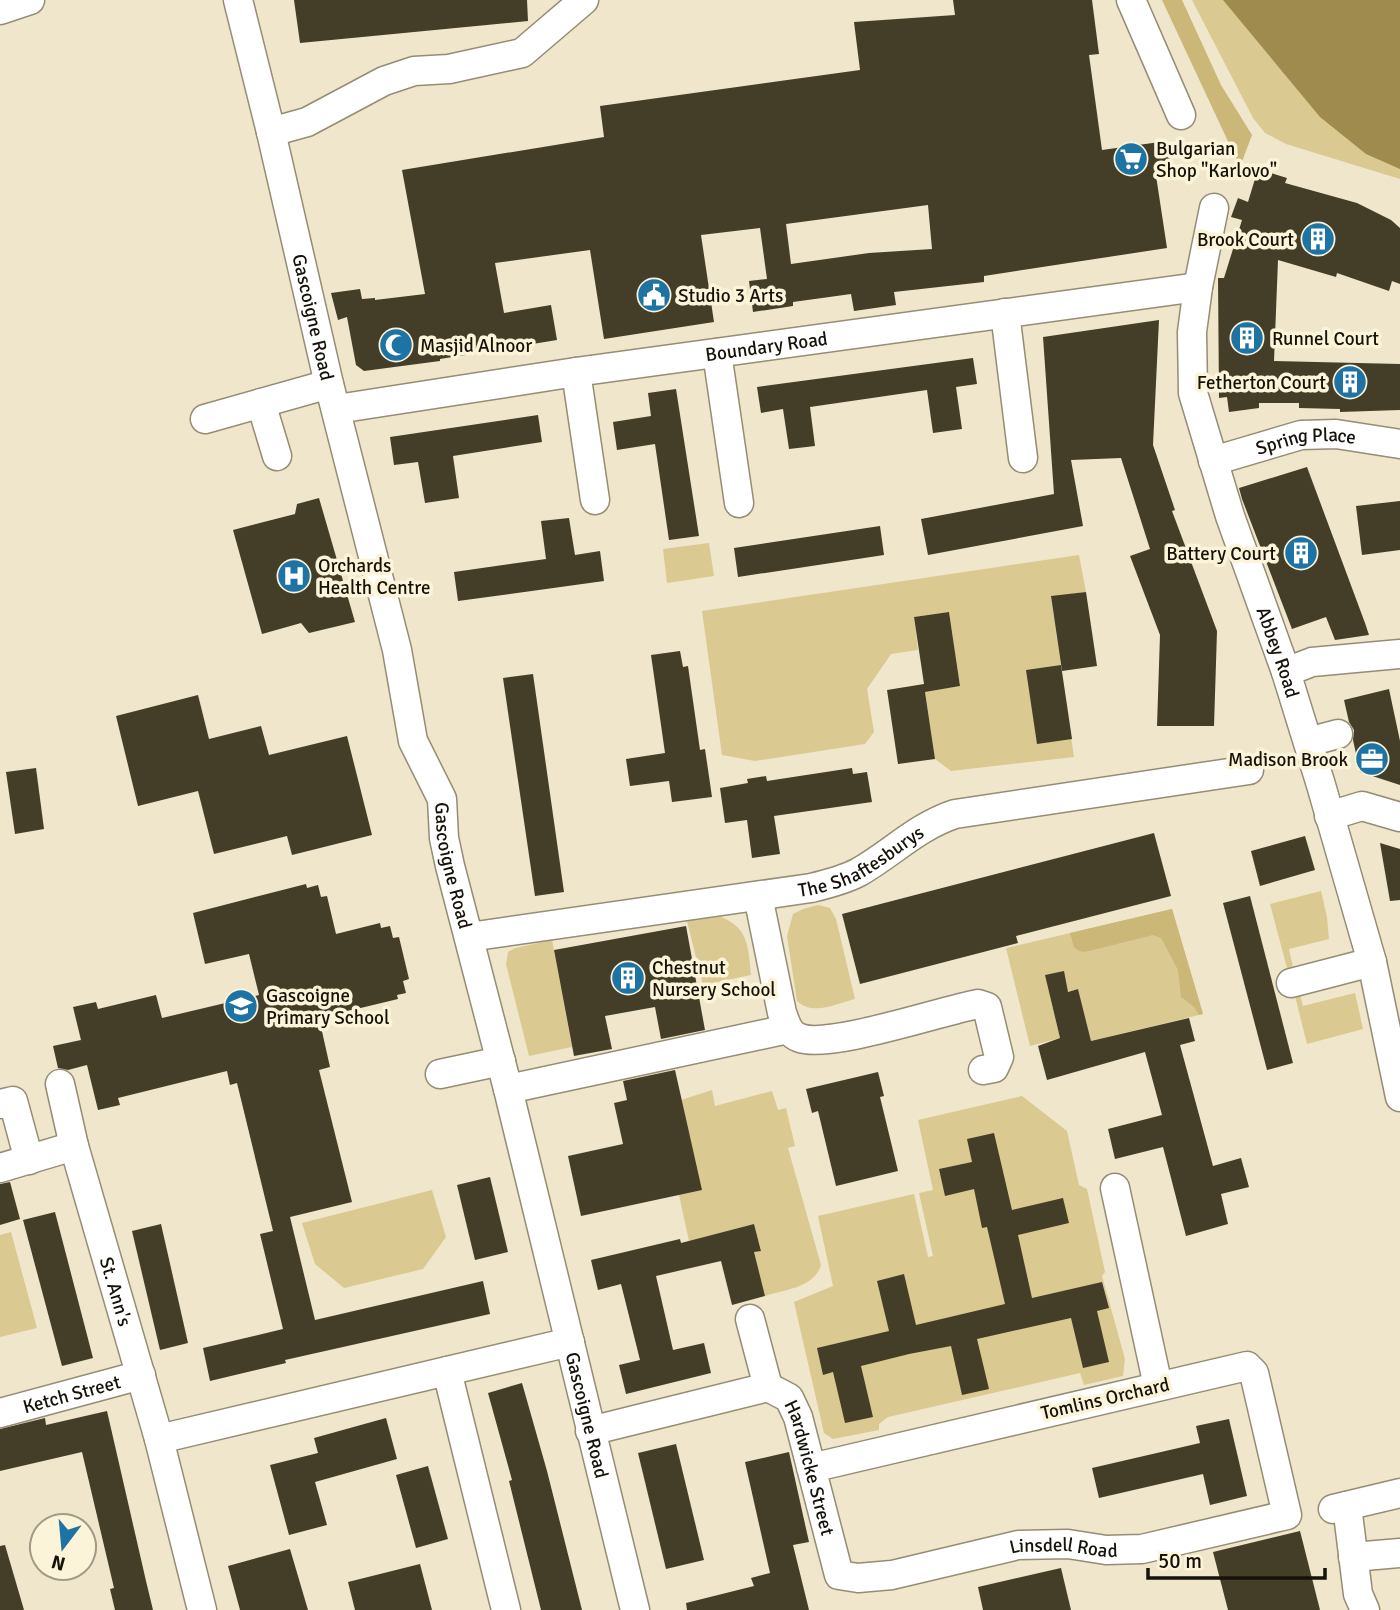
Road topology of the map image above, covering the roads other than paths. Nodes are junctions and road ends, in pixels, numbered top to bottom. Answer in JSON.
{"nodes":[{"id":1,"x":30,"y":0,"type":"edge"},
{"id":2,"x":237,"y":0,"type":"edge"},
{"id":3,"x":584,"y":0,"type":"edge"},
{"id":4,"x":1131,"y":0,"type":"edge"},
{"id":5,"x":0,"y":10,"type":"edge"},
{"id":6,"x":1181,"y":115,"type":"dead end"},
{"id":7,"x":271,"y":132,"type":"junction"},
{"id":8,"x":1214,"y":208,"type":"dead end"},
{"id":9,"x":1198,"y":287,"type":"junction"},
{"id":10,"x":1005,"y":313,"type":"junction"},
{"id":11,"x":717,"y":352,"type":"junction"},
{"id":12,"x":576,"y":372,"type":"junction"},
{"id":13,"x":333,"y":396,"type":"junction"},
{"id":14,"x":261,"y":403,"type":"junction"},
{"id":15,"x":205,"y":419,"type":"dead end"},
{"id":16,"x":1400,"y":444,"type":"edge"},
{"id":17,"x":277,"y":456,"type":"dead end"},
{"id":18,"x":1023,"y":458,"type":"dead end"},
{"id":19,"x":1213,"y":461,"type":"junction"},
{"id":20,"x":595,"y":500,"type":"dead end"},
{"id":21,"x":739,"y":503,"type":"dead end"},
{"id":22,"x":1400,"y":653,"type":"edge"},
{"id":23,"x":1286,"y":672,"type":"junction"},
{"id":24,"x":1338,"y":734,"type":"dead end"},
{"id":25,"x":1308,"y":742,"type":"junction"},
{"id":26,"x":1249,"y":770,"type":"dead end"},
{"id":27,"x":1329,"y":816,"type":"junction"},
{"id":28,"x":1400,"y":817,"type":"edge"},
{"id":29,"x":758,"y":896,"type":"junction"},
{"id":30,"x":469,"y":937,"type":"junction"},
{"id":31,"x":1372,"y":962,"type":"junction"},
{"id":32,"x":1291,"y":983,"type":"dead end"},
{"id":33,"x":788,"y":1029,"type":"junction"},
{"id":34,"x":1393,"y":1030,"type":"edge"},
{"id":35,"x":501,"y":1062,"type":"junction"},
{"id":36,"x":984,"y":1070,"type":"dead end"},
{"id":37,"x":440,"y":1074,"type":"dead end"},
{"id":38,"x":60,"y":1084,"type":"dead end"},
{"id":39,"x":508,"y":1089,"type":"junction"},
{"id":40,"x":1400,"y":1097,"type":"edge"},
{"id":41,"x":0,"y":1104,"type":"edge"},
{"id":42,"x":74,"y":1146,"type":"junction"},
{"id":43,"x":29,"y":1160,"type":"junction"},
{"id":44,"x":0,"y":1168,"type":"edge"},
{"id":45,"x":1115,"y":1188,"type":"dead end"},
{"id":46,"x":750,"y":1319,"type":"dead end"},
{"id":47,"x":570,"y":1342,"type":"junction"},
{"id":48,"x":447,"y":1371,"type":"junction"},
{"id":49,"x":141,"y":1375,"type":"junction"},
{"id":50,"x":1158,"y":1386,"type":"junction"},
{"id":51,"x":768,"y":1387,"type":"junction"},
{"id":52,"x":0,"y":1413,"type":"edge"},
{"id":53,"x":590,"y":1431,"type":"junction"},
{"id":54,"x":159,"y":1439,"type":"junction"},
{"id":55,"x":811,"y":1468,"type":"junction"},
{"id":56,"x":1400,"y":1493,"type":"edge"},
{"id":57,"x":1287,"y":1515,"type":"joint"},
{"id":58,"x":1400,"y":1553,"type":"edge"},
{"id":59,"x":1353,"y":1557,"type":"junction"},
{"id":60,"x":839,"y":1576,"type":"joint"},
{"id":61,"x":202,"y":1610,"type":"edge"},
{"id":62,"x":506,"y":1610,"type":"edge"},
{"id":63,"x":635,"y":1610,"type":"edge"},
{"id":64,"x":1365,"y":1610,"type":"edge"}],
"edges":[{"from":1,"to":5,"type":"street"},
{"from":2,"to":7,"type":"street","name":"Gascoigne Road"},
{"from":3,"to":7,"type":"street"},
{"from":4,"to":6,"type":"street"},
{"from":7,"to":13,"type":"street","name":"Gascoigne Road"},
{"from":8,"to":9,"type":"street","name":"Abbey Road"},
{"from":9,"to":10,"type":"street","name":"Boundary Road"},
{"from":9,"to":19,"type":"street","name":"Abbey Road"},
{"from":10,"to":11,"type":"street","name":"Boundary Road"},
{"from":10,"to":18,"type":"street"},
{"from":11,"to":12,"type":"street","name":"Boundary Road"},
{"from":11,"to":21,"type":"street"},
{"from":12,"to":13,"type":"street","name":"Boundary Road"},
{"from":12,"to":20,"type":"street"},
{"from":13,"to":14,"type":"street","name":"Boundary Road"},
{"from":13,"to":30,"type":"street","name":"Gascoigne Road"},
{"from":14,"to":15,"type":"street","name":"Boundary Road"},
{"from":14,"to":17,"type":"street"},
{"from":16,"to":19,"type":"street","name":"Spring Place"},
{"from":19,"to":23,"type":"street","name":"Abbey Road"},
{"from":22,"to":23,"type":"street"},
{"from":23,"to":25,"type":"street","name":"Abbey Road"},
{"from":24,"to":25,"type":"street"},
{"from":25,"to":27,"type":"street","name":"Abbey Road"},
{"from":26,"to":29,"type":"street","name":"The Shaftesburys"},
{"from":27,"to":28,"type":"street"},
{"from":27,"to":31,"type":"street","name":"Abbey Road"},
{"from":29,"to":30,"type":"street","name":"The Shaftesburys"},
{"from":29,"to":33,"type":"street"},
{"from":30,"to":35,"type":"street","name":"Gascoigne Road"},
{"from":31,"to":32,"type":"street"},
{"from":31,"to":34,"type":"street","name":"Abbey Road"},
{"from":33,"to":36,"type":"street"},
{"from":33,"to":39,"type":"street"},
{"from":34,"to":40,"type":"street","name":"Abbey Road"},
{"from":35,"to":37,"type":"street"},
{"from":35,"to":39,"type":"street","name":"Gascoigne Road"},
{"from":38,"to":42,"type":"street","name":"St. Ann's"},
{"from":39,"to":47,"type":"street","name":"Gascoigne Road"},
{"from":41,"to":43,"type":"street"},
{"from":42,"to":43,"type":"street"},
{"from":42,"to":49,"type":"street","name":"St. Ann's"},
{"from":43,"to":44,"type":"street"},
{"from":45,"to":50,"type":"street"},
{"from":46,"to":51,"type":"street"},
{"from":47,"to":48,"type":"street"},
{"from":47,"to":53,"type":"street","name":"Gascoigne Road"},
{"from":48,"to":54,"type":"street"},
{"from":48,"to":62,"type":"street"},
{"from":49,"to":52,"type":"street","name":"Ketch Street"},
{"from":49,"to":54,"type":"street","name":"St. Ann's"},
{"from":50,"to":55,"type":"street","name":"Tomlins Orchard"},
{"from":50,"to":57,"type":"street","name":"Tomlins Orchard"},
{"from":51,"to":53,"type":"street","name":"Hardwicke Street"},
{"from":51,"to":55,"type":"street","name":"Hardwicke Street"},
{"from":53,"to":63,"type":"street","name":"Gascoigne Road"},
{"from":54,"to":61,"type":"street","name":"St. Ann's"},
{"from":55,"to":60,"type":"street","name":"Hardwicke Street"},
{"from":56,"to":59,"type":"street"},
{"from":57,"to":60,"type":"street","name":"Linsdell Road"},
{"from":58,"to":59,"type":"street"},
{"from":59,"to":64,"type":"street"}]}
